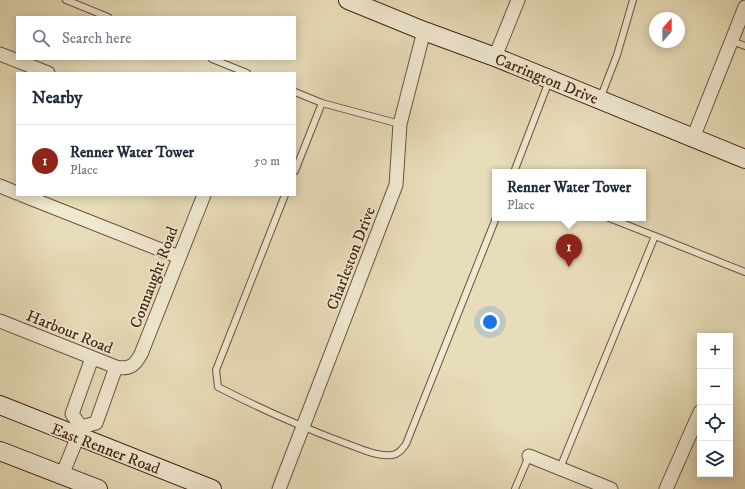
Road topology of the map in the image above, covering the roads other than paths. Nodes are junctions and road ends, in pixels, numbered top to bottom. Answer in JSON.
{"nodes":[{"id":1,"x":66,"y":0,"type":"edge"},
{"id":2,"x":348,"y":0,"type":"edge"},
{"id":3,"x":518,"y":0,"type":"edge"},
{"id":4,"x":633,"y":0,"type":"edge"},
{"id":5,"x":745,"y":7,"type":"edge"},
{"id":6,"x":106,"y":16,"type":"edge"},
{"id":7,"x":424,"y":31,"type":"junction"},
{"id":8,"x":732,"y":41,"type":"junction"},
{"id":9,"x":745,"y":46,"type":"edge"},
{"id":10,"x":0,"y":54,"type":"edge"},
{"id":11,"x":496,"y":57,"type":"junction"},
{"id":12,"x":214,"y":60,"type":"edge"},
{"id":13,"x":45,"y":72,"type":"edge"},
{"id":14,"x":244,"y":72,"type":"edge"},
{"id":15,"x":550,"y":80,"type":"junction"},
{"id":16,"x":296,"y":92,"type":"edge"},
{"id":17,"x":600,"y":100,"type":"junction"},
{"id":18,"x":322,"y":103,"type":"junction"},
{"id":19,"x":400,"y":124,"type":"junction"},
{"id":20,"x":693,"y":138,"type":"junction"},
{"id":21,"x":745,"y":159,"type":"edge"},
{"id":22,"x":296,"y":168,"type":"edge"},
{"id":23,"x":515,"y":169,"type":"edge"},
{"id":24,"x":0,"y":186,"type":"edge"},
{"id":25,"x":16,"y":193,"type":"edge"},
{"id":26,"x":25,"y":196,"type":"edge"},
{"id":27,"x":204,"y":196,"type":"edge"},
{"id":28,"x":286,"y":196,"type":"edge"},
{"id":29,"x":495,"y":221,"type":"edge"},
{"id":30,"x":617,"y":221,"type":"edge"},
{"id":31,"x":655,"y":236,"type":"junction"},
{"id":32,"x":179,"y":257,"type":"junction"},
{"id":33,"x":745,"y":272,"type":"edge"},
{"id":34,"x":0,"y":321,"type":"edge"},
{"id":35,"x":92,"y":358,"type":"junction"},
{"id":36,"x":123,"y":368,"type":"junction"},
{"id":37,"x":0,"y":405,"type":"edge"},
{"id":38,"x":697,"y":419,"type":"edge"},
{"id":39,"x":303,"y":427,"type":"junction"},
{"id":40,"x":79,"y":432,"type":"junction"},
{"id":41,"x":0,"y":451,"type":"edge"},
{"id":42,"x":529,"y":456,"type":"joint"},
{"id":43,"x":560,"y":468,"type":"junction"},
{"id":44,"x":62,"y":475,"type":"junction"},
{"id":45,"x":98,"y":489,"type":"edge"},
{"id":46,"x":212,"y":489,"type":"edge"},
{"id":47,"x":279,"y":489,"type":"edge"},
{"id":48,"x":515,"y":489,"type":"edge"},
{"id":49,"x":611,"y":489,"type":"edge"},
{"id":50,"x":666,"y":489,"type":"edge"}],
"edges":[{"from":1,"to":6,"type":"lane"},
{"from":2,"to":7,"type":"street","name":"Carrington Drive"},
{"from":3,"to":11,"type":"street"},
{"from":4,"to":17,"type":"lane"},
{"from":5,"to":8,"type":"street"},
{"from":7,"to":11,"type":"street","name":"Carrington Drive"},
{"from":7,"to":19,"type":"street","name":"Charleston Drive"},
{"from":8,"to":9,"type":"lane"},
{"from":8,"to":20,"type":"street"},
{"from":10,"to":13,"type":"street"},
{"from":11,"to":15,"type":"street","name":"Carrington Drive"},
{"from":12,"to":14,"type":"lane"},
{"from":15,"to":17,"type":"street","name":"Carrington Drive"},
{"from":15,"to":23,"type":"lane"},
{"from":16,"to":18,"type":"lane"},
{"from":17,"to":20,"type":"street","name":"Carrington Drive"},
{"from":18,"to":19,"type":"lane"},
{"from":18,"to":22,"type":"lane"},
{"from":19,"to":39,"type":"street","name":"Charleston Drive"},
{"from":20,"to":21,"type":"street","name":"Carrington Drive"},
{"from":24,"to":25,"type":"street"},
{"from":26,"to":32,"type":"street"},
{"from":27,"to":32,"type":"street","name":"Connaught Road"},
{"from":28,"to":39,"type":"lane"},
{"from":29,"to":39,"type":"lane"},
{"from":30,"to":31,"type":"lane"},
{"from":31,"to":33,"type":"lane"},
{"from":31,"to":43,"type":"lane"},
{"from":32,"to":36,"type":"street","name":"Connaught Road"},
{"from":34,"to":35,"type":"street","name":"Harbour Road"},
{"from":35,"to":36,"type":"street","name":"Harbour Road"},
{"from":35,"to":40,"type":"street"},
{"from":36,"to":40,"type":"street","name":"Connaught Road"},
{"from":37,"to":40,"type":"street","name":"East Renner Road"},
{"from":38,"to":50,"type":"street"},
{"from":39,"to":47,"type":"street","name":"Charleston Drive"},
{"from":40,"to":44,"type":"street"},
{"from":40,"to":46,"type":"street","name":"East Renner Road"},
{"from":41,"to":44,"type":"street"},
{"from":42,"to":43,"type":"street"},
{"from":42,"to":48,"type":"lane"},
{"from":43,"to":49,"type":"street"},
{"from":44,"to":45,"type":"street"}]}
